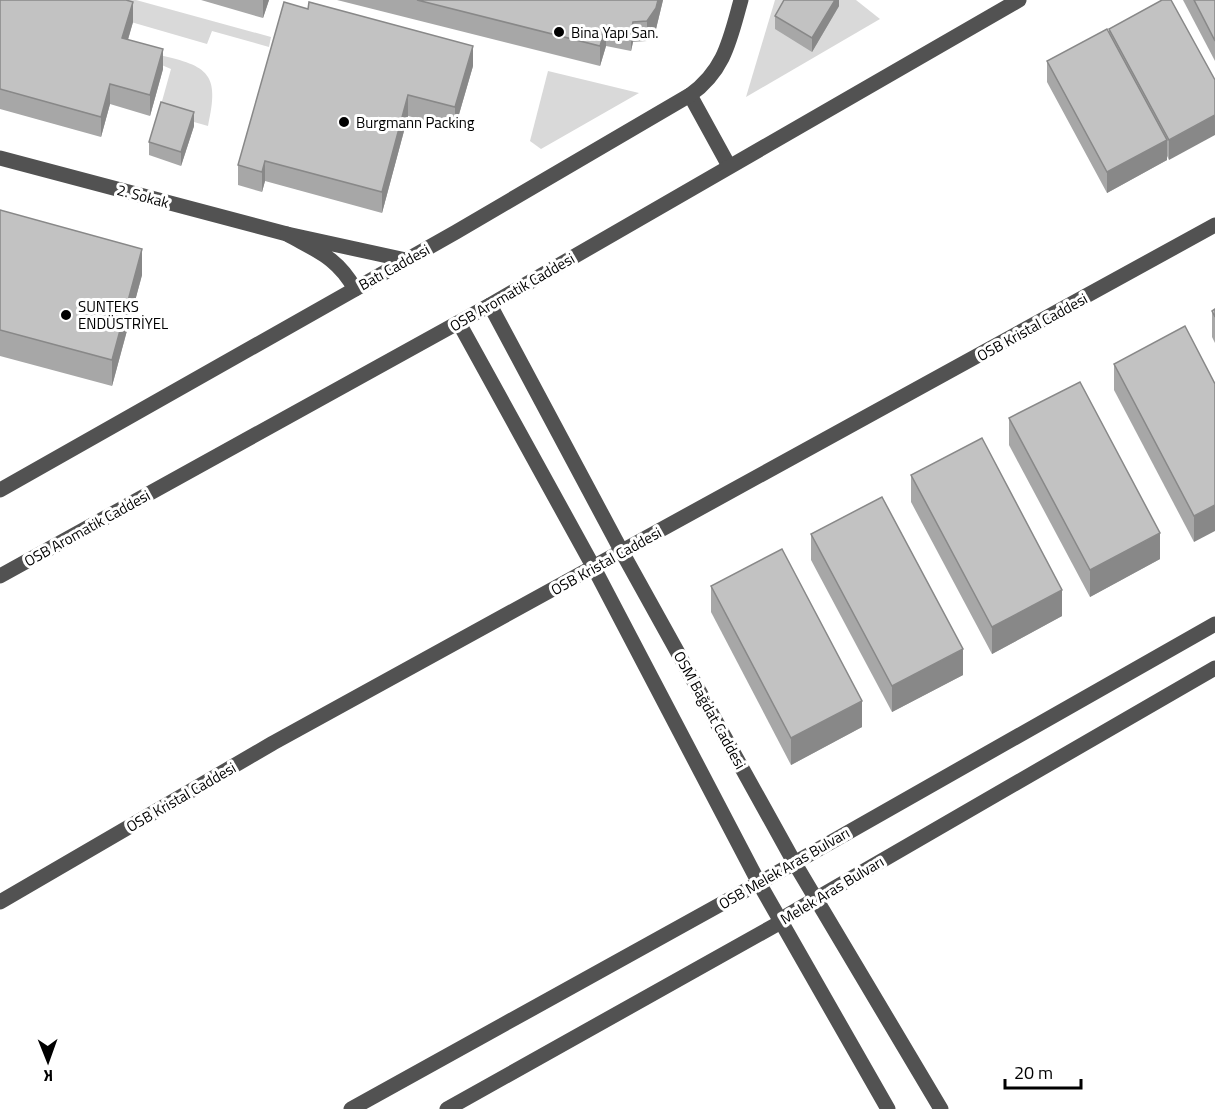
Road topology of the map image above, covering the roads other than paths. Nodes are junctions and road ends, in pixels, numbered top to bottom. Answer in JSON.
{"nodes":[{"id":1,"x":741,"y":0,"type":"edge"},
{"id":2,"x":1019,"y":0,"type":"edge"},
{"id":3,"x":690,"y":95,"type":"junction"},
{"id":4,"x":0,"y":158,"type":"edge"},
{"id":5,"x":729,"y":166,"type":"junction"},
{"id":6,"x":1215,"y":225,"type":"edge"},
{"id":7,"x":287,"y":234,"type":"junction"},
{"id":8,"x":406,"y":260,"type":"junction"},
{"id":9,"x":355,"y":289,"type":"junction"},
{"id":10,"x":490,"y":305,"type":"junction"},
{"id":11,"x":459,"y":323,"type":"junction"},
{"id":12,"x":0,"y":490,"type":"edge"},
{"id":13,"x":622,"y":552,"type":"junction"},
{"id":14,"x":594,"y":568,"type":"junction"},
{"id":15,"x":0,"y":576,"type":"edge"},
{"id":16,"x":1215,"y":624,"type":"edge"},
{"id":17,"x":1215,"y":668,"type":"edge"},
{"id":18,"x":794,"y":862,"type":"junction"},
{"id":19,"x":759,"y":883,"type":"junction"},
{"id":20,"x":815,"y":898,"type":"junction"},
{"id":21,"x":0,"y":902,"type":"edge"},
{"id":22,"x":780,"y":922,"type":"junction"},
{"id":23,"x":351,"y":1109,"type":"edge"},
{"id":24,"x":447,"y":1109,"type":"edge"},
{"id":25,"x":888,"y":1109,"type":"edge"},
{"id":26,"x":941,"y":1109,"type":"edge"}],
"edges":[{"from":1,"to":3,"type":"street","name":"Batı Caddesi"},
{"from":2,"to":5,"type":"street","name":"OSB Aromatik Caddesi"},
{"from":3,"to":5,"type":"street"},
{"from":3,"to":8,"type":"street","name":"Batı Caddesi"},
{"from":4,"to":7,"type":"street","name":"2. Sokak"},
{"from":5,"to":10,"type":"street","name":"OSB Aromatik Caddesi"},
{"from":6,"to":13,"type":"street","name":"OSB Kristal Caddesi"},
{"from":7,"to":8,"type":"street","name":"2. Sokak"},
{"from":7,"to":9,"type":"street","name":"2. Sokak"},
{"from":8,"to":9,"type":"street","name":"Batı Caddesi"},
{"from":9,"to":12,"type":"street","name":"Batı Caddesi"},
{"from":10,"to":11,"type":"street","name":"OSB Aromatik Caddesi"},
{"from":10,"to":13,"type":"street","name":"OSM Bağdat Caddesi"},
{"from":11,"to":14,"type":"street"},
{"from":11,"to":15,"type":"street","name":"OSB Aromatik Caddesi"},
{"from":13,"to":14,"type":"street","name":"OSB Kristal Caddesi"},
{"from":13,"to":18,"type":"street","name":"OSM Bağdat Caddesi"},
{"from":14,"to":19,"type":"street"},
{"from":14,"to":21,"type":"street","name":"OSB Kristal Caddesi"},
{"from":16,"to":18,"type":"street","name":"OSB Melek Aras Bulvarı"},
{"from":17,"to":20,"type":"street","name":"Melek Aras Bulvarı"},
{"from":18,"to":19,"type":"street","name":"OSB Melek Aras Bulvarı"},
{"from":18,"to":20,"type":"street","name":"OSM Bağdat Caddesi"},
{"from":19,"to":22,"type":"street"},
{"from":19,"to":23,"type":"street","name":"OSB Melek Aras Bulvarı"},
{"from":20,"to":22,"type":"street","name":"Melek Aras Bulvarı"},
{"from":20,"to":26,"type":"street","name":"OSM Bağdat Caddesi"},
{"from":22,"to":24,"type":"street","name":"Melek Aras Bulvarı"},
{"from":22,"to":25,"type":"street"}]}
